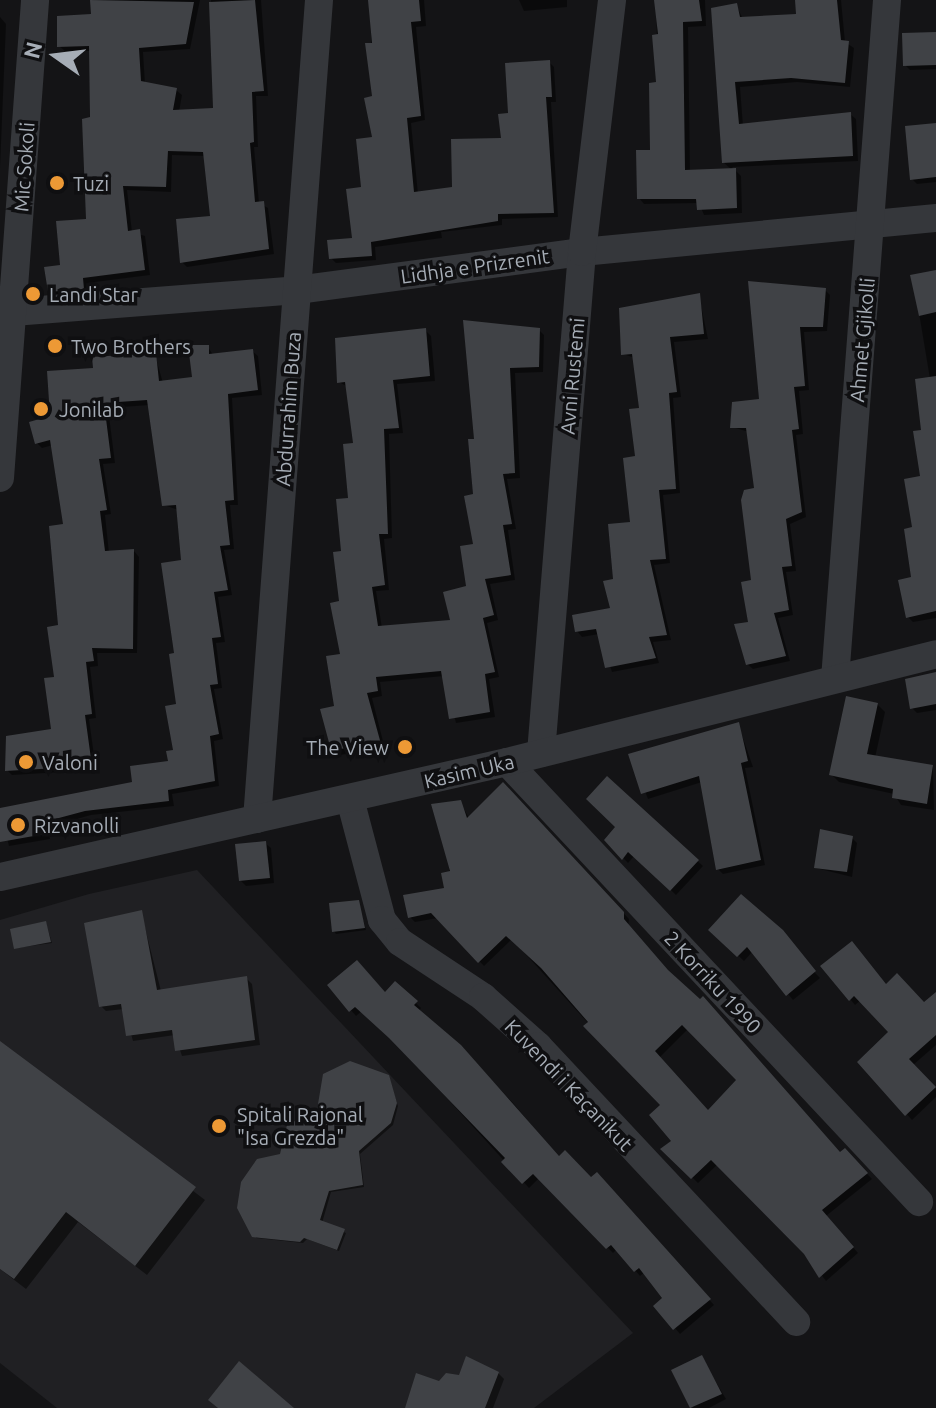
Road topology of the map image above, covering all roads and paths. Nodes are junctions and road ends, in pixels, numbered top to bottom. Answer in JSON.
{"nodes":[{"id":1,"x":35,"y":0,"type":"edge"},
{"id":2,"x":319,"y":0,"type":"edge"},
{"id":3,"x":612,"y":0,"type":"edge"},
{"id":4,"x":887,"y":0,"type":"edge"},
{"id":5,"x":936,"y":218,"type":"edge"},
{"id":6,"x":871,"y":225,"type":"junction"},
{"id":7,"x":582,"y":252,"type":"junction"},
{"id":8,"x":297,"y":290,"type":"junction"},
{"id":9,"x":7,"y":313,"type":"edge"},
{"id":10,"x":0,"y":478,"type":"edge"},
{"id":11,"x":936,"y":654,"type":"edge"},
{"id":12,"x":835,"y":679,"type":"junction"},
{"id":13,"x":541,"y":753,"type":"junction"},
{"id":14,"x":507,"y":762,"type":"junction"},
{"id":15,"x":350,"y":799,"type":"junction"},
{"id":16,"x":257,"y":819,"type":"junction"},
{"id":17,"x":0,"y":877,"type":"edge"},
{"id":18,"x":919,"y":1202,"type":"dead end"},
{"id":19,"x":796,"y":1322,"type":"dead end"}],
"edges":[{"from":1,"to":9,"type":"street","name":"Mic Sokoli"},
{"from":2,"to":8,"type":"street","name":"Abdurrahim Buza"},
{"from":3,"to":7,"type":"street","name":"Avni Rustemi"},
{"from":4,"to":6,"type":"street","name":"Ahmet Gjikolli"},
{"from":5,"to":6,"type":"street","name":"Lidhja e Prizrenit"},
{"from":6,"to":7,"type":"street","name":"Lidhja e Prizrenit"},
{"from":6,"to":12,"type":"street","name":"Ahmet Gjikolli"},
{"from":7,"to":8,"type":"street","name":"Lidhja e Prizrenit"},
{"from":7,"to":13,"type":"street","name":"Avni Rustemi"},
{"from":8,"to":9,"type":"street","name":"Lidhja e Prizrenit"},
{"from":8,"to":16,"type":"street","name":"Abdurrahim Buza"},
{"from":9,"to":10,"type":"street","name":"Mic Sokoli"},
{"from":11,"to":12,"type":"street","name":"Kasim Uka"},
{"from":12,"to":13,"type":"street","name":"Kasim Uka"},
{"from":13,"to":14,"type":"street","name":"Kasim Uka"},
{"from":14,"to":15,"type":"street","name":"Kasim Uka"},
{"from":14,"to":18,"type":"street","name":"2 Korriku 1990"},
{"from":15,"to":16,"type":"street","name":"Kasim Uka"},
{"from":15,"to":19,"type":"street","name":"Kuvendi i Kaçanikut"},
{"from":16,"to":17,"type":"street","name":"Kasim Uka"}]}
